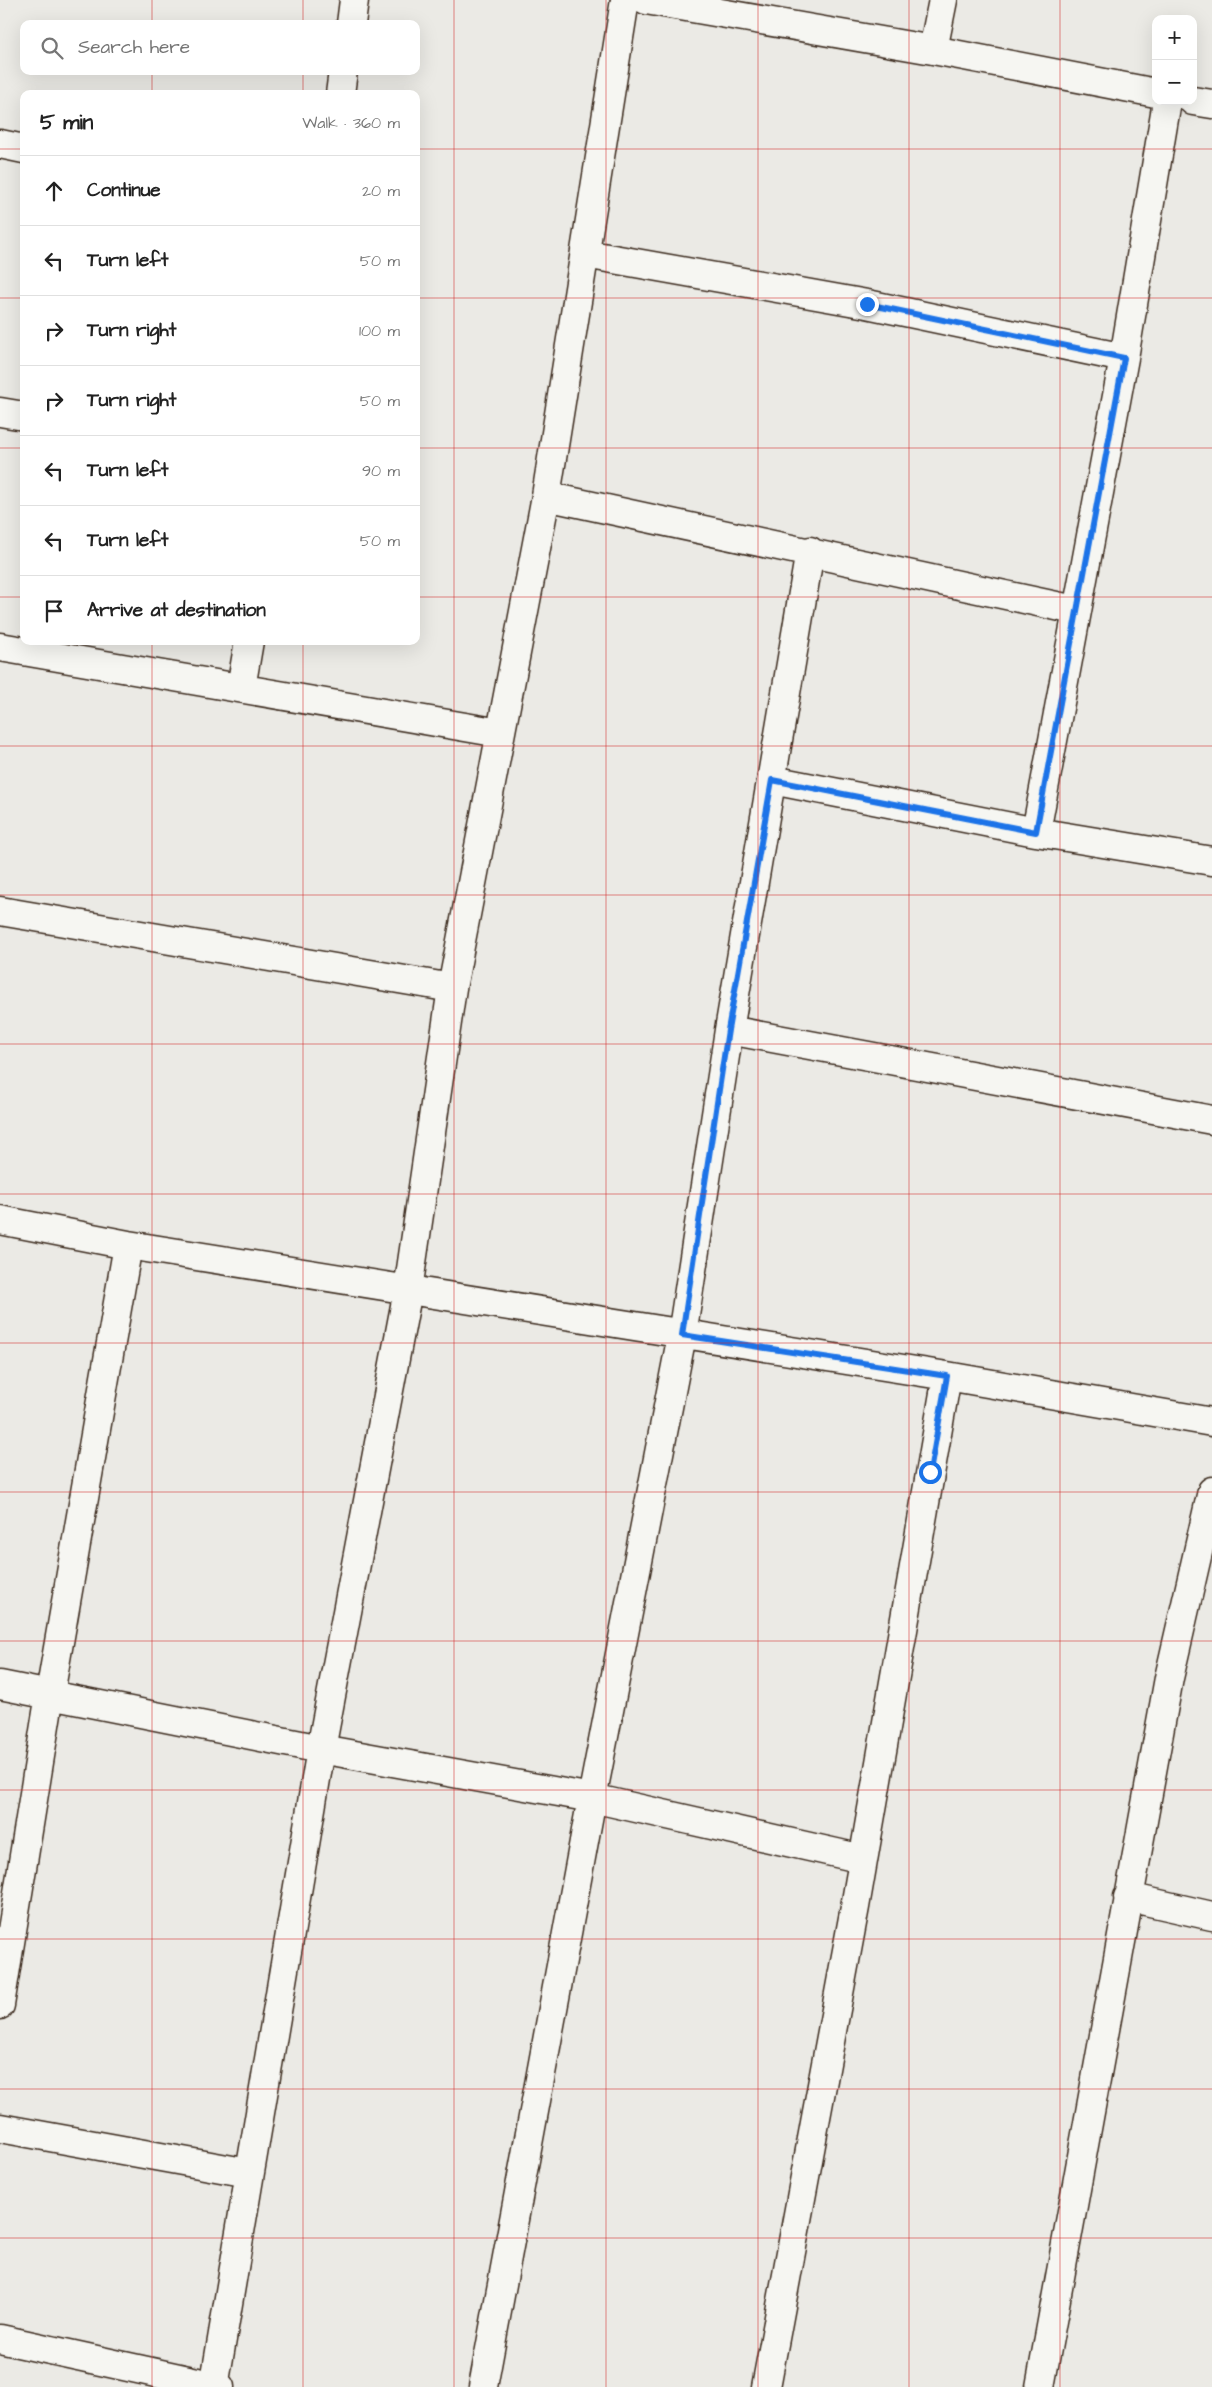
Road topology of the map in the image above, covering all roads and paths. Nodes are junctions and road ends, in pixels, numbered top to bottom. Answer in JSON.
{"nodes":[{"id":1,"x":354,"y":0,"type":"edge"},
{"id":2,"x":625,"y":0,"type":"edge"},
{"id":3,"x":646,"y":0,"type":"edge"},
{"id":4,"x":943,"y":0,"type":"edge"},
{"id":5,"x":770,"y":11,"type":"edge"},
{"id":6,"x":352,"y":20,"type":"edge"},
{"id":7,"x":933,"y":50,"type":"junction"},
{"id":8,"x":342,"y":75,"type":"edge"},
{"id":9,"x":341,"y":90,"type":"edge"},
{"id":10,"x":1152,"y":93,"type":"edge"},
{"id":11,"x":1197,"y":102,"type":"edge"},
{"id":12,"x":1212,"y":104,"type":"edge"},
{"id":13,"x":1166,"y":105,"type":"edge"},
{"id":14,"x":0,"y":144,"type":"edge"},
{"id":15,"x":20,"y":148,"type":"edge"},
{"id":16,"x":585,"y":254,"type":"junction"},
{"id":17,"x":1124,"y":358,"type":"junction"},
{"id":18,"x":546,"y":496,"type":"junction"},
{"id":19,"x":810,"y":551,"type":"junction"},
{"id":20,"x":1075,"y":610,"type":"junction"},
{"id":21,"x":248,"y":645,"type":"edge"},
{"id":22,"x":0,"y":647,"type":"edge"},
{"id":23,"x":241,"y":688,"type":"junction"},
{"id":24,"x":500,"y":733,"type":"junction"},
{"id":25,"x":772,"y":780,"type":"junction"},
{"id":26,"x":1036,"y":832,"type":"junction"},
{"id":27,"x":1212,"y":861,"type":"edge"},
{"id":28,"x":0,"y":911,"type":"edge"},
{"id":29,"x":452,"y":988,"type":"junction"},
{"id":30,"x":728,"y":1030,"type":"junction"},
{"id":31,"x":1212,"y":1120,"type":"edge"},
{"id":32,"x":0,"y":1220,"type":"edge"},
{"id":33,"x":128,"y":1245,"type":"junction"},
{"id":34,"x":408,"y":1290,"type":"junction"},
{"id":35,"x":682,"y":1335,"type":"junction"},
{"id":36,"x":947,"y":1376,"type":"junction"},
{"id":37,"x":1212,"y":1422,"type":"edge"},
{"id":38,"x":1212,"y":1491,"type":"edge"},
{"id":39,"x":0,"y":1686,"type":"edge"},
{"id":40,"x":50,"y":1694,"type":"junction"},
{"id":41,"x":321,"y":1749,"type":"junction"},
{"id":42,"x":592,"y":1798,"type":"junction"},
{"id":43,"x":863,"y":1860,"type":"junction"},
{"id":44,"x":1128,"y":1897,"type":"junction"},
{"id":45,"x":1212,"y":1916,"type":"edge"},
{"id":46,"x":0,"y":2006,"type":"edge"},
{"id":47,"x":0,"y":2128,"type":"edge"},
{"id":48,"x":249,"y":2173,"type":"junction"},
{"id":49,"x":0,"y":2339,"type":"edge"},
{"id":50,"x":216,"y":2387,"type":"edge"},
{"id":51,"x":483,"y":2387,"type":"edge"},
{"id":52,"x":766,"y":2387,"type":"edge"},
{"id":53,"x":1040,"y":2387,"type":"edge"}],
"edges":[{"from":1,"to":6,"type":"street"},
{"from":2,"to":16,"type":"street"},
{"from":3,"to":5,"type":"street"},
{"from":4,"to":7,"type":"street"},
{"from":5,"to":7,"type":"street"},
{"from":7,"to":10,"type":"street"},
{"from":8,"to":9,"type":"street"},
{"from":11,"to":12,"type":"street"},
{"from":13,"to":17,"type":"street"},
{"from":14,"to":15,"type":"street"},
{"from":16,"to":17,"type":"street"},
{"from":16,"to":18,"type":"street"},
{"from":17,"to":20,"type":"street"},
{"from":18,"to":19,"type":"street"},
{"from":18,"to":24,"type":"street"},
{"from":19,"to":20,"type":"street"},
{"from":19,"to":25,"type":"street"},
{"from":20,"to":26,"type":"street"},
{"from":21,"to":23,"type":"street"},
{"from":22,"to":23,"type":"street"},
{"from":23,"to":24,"type":"street"},
{"from":24,"to":29,"type":"street"},
{"from":25,"to":26,"type":"street"},
{"from":25,"to":30,"type":"street"},
{"from":26,"to":27,"type":"street"},
{"from":28,"to":29,"type":"street"},
{"from":29,"to":34,"type":"street"},
{"from":30,"to":31,"type":"street"},
{"from":30,"to":35,"type":"street"},
{"from":32,"to":33,"type":"street"},
{"from":33,"to":34,"type":"street"},
{"from":33,"to":40,"type":"street"},
{"from":34,"to":35,"type":"street"},
{"from":34,"to":41,"type":"street"},
{"from":35,"to":36,"type":"street"},
{"from":35,"to":42,"type":"street"},
{"from":36,"to":37,"type":"street"},
{"from":36,"to":43,"type":"street"},
{"from":38,"to":44,"type":"street"},
{"from":39,"to":40,"type":"street"},
{"from":40,"to":41,"type":"street"},
{"from":40,"to":46,"type":"street"},
{"from":41,"to":42,"type":"street"},
{"from":41,"to":48,"type":"street"},
{"from":42,"to":43,"type":"street"},
{"from":42,"to":51,"type":"street"},
{"from":43,"to":52,"type":"street"},
{"from":44,"to":45,"type":"street"},
{"from":44,"to":53,"type":"street"},
{"from":47,"to":48,"type":"street"},
{"from":48,"to":50,"type":"street"},
{"from":49,"to":50,"type":"street"}]}
